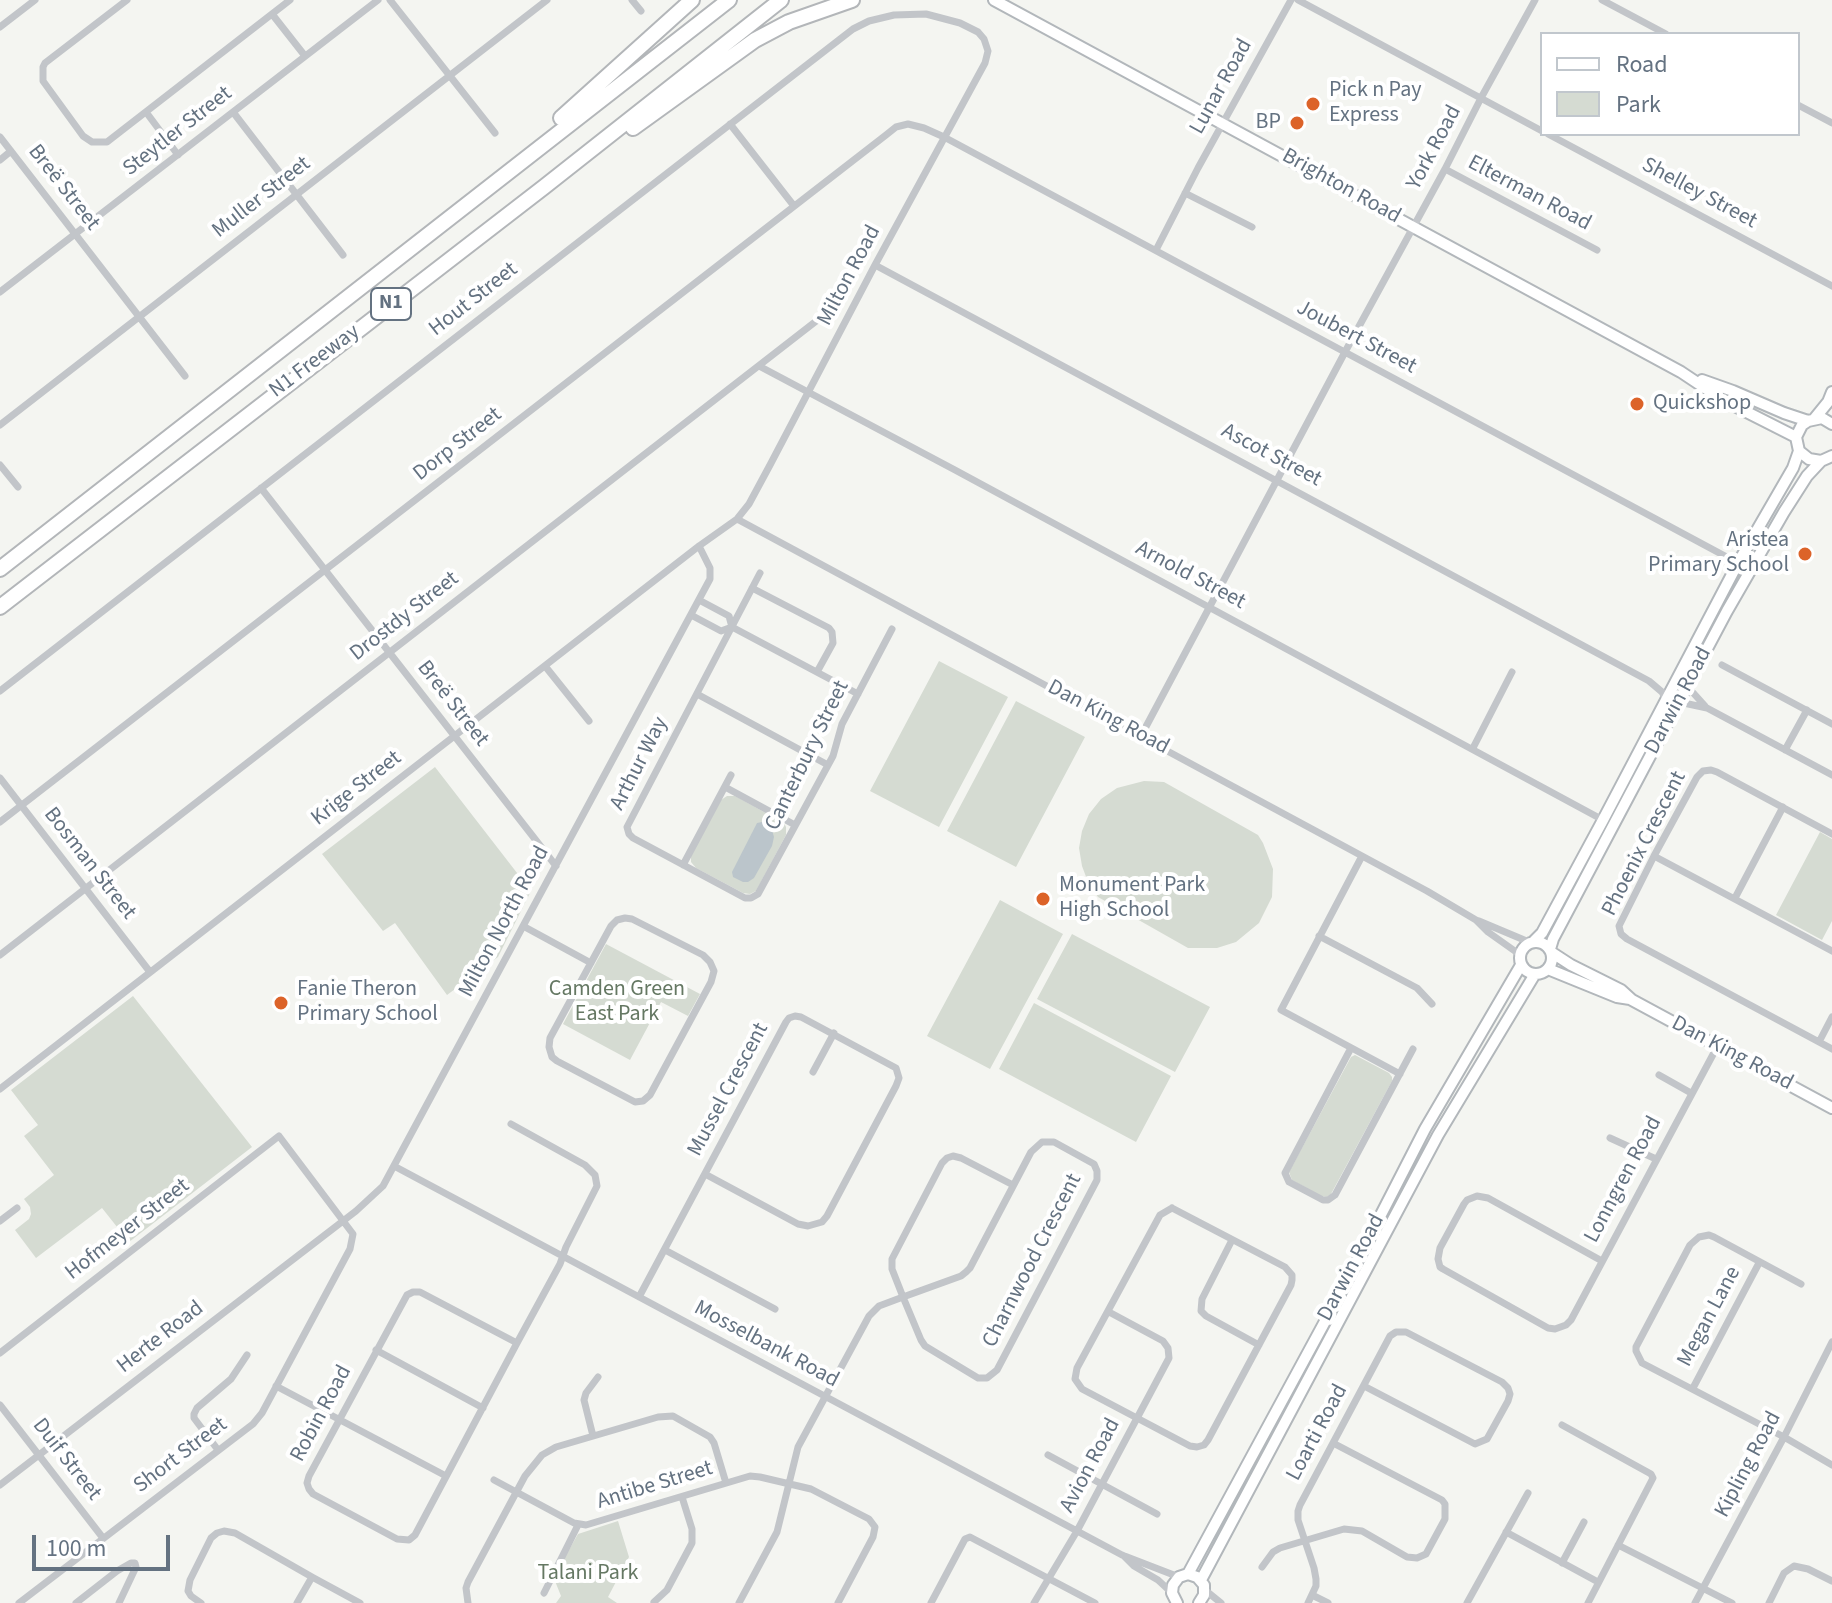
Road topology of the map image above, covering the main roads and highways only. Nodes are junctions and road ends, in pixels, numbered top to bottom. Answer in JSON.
{"nodes":[{"id":1,"x":692,"y":0,"type":"edge"},
{"id":2,"x":729,"y":0,"type":"edge"},
{"id":3,"x":781,"y":0,"type":"edge"},
{"id":4,"x":852,"y":0,"type":"edge"},
{"id":5,"x":504,"y":175,"type":"junction"},
{"id":6,"x":544,"y":187,"type":"junction"},
{"id":7,"x":0,"y":569,"type":"edge"},
{"id":8,"x":0,"y":607,"type":"edge"}],
"edges":[{"from":1,"to":5,"type":"highway"},
{"from":2,"to":5,"type":"highway","name":"N1 Freeway","number":"N1"},
{"from":3,"to":6,"type":"highway","name":"N1 Freeway","number":"N1"},
{"from":4,"to":6,"type":"highway"},
{"from":5,"to":7,"type":"highway","name":"N1 Freeway","number":"N1"},
{"from":6,"to":8,"type":"highway","name":"N1 Freeway","number":"N1"}]}
